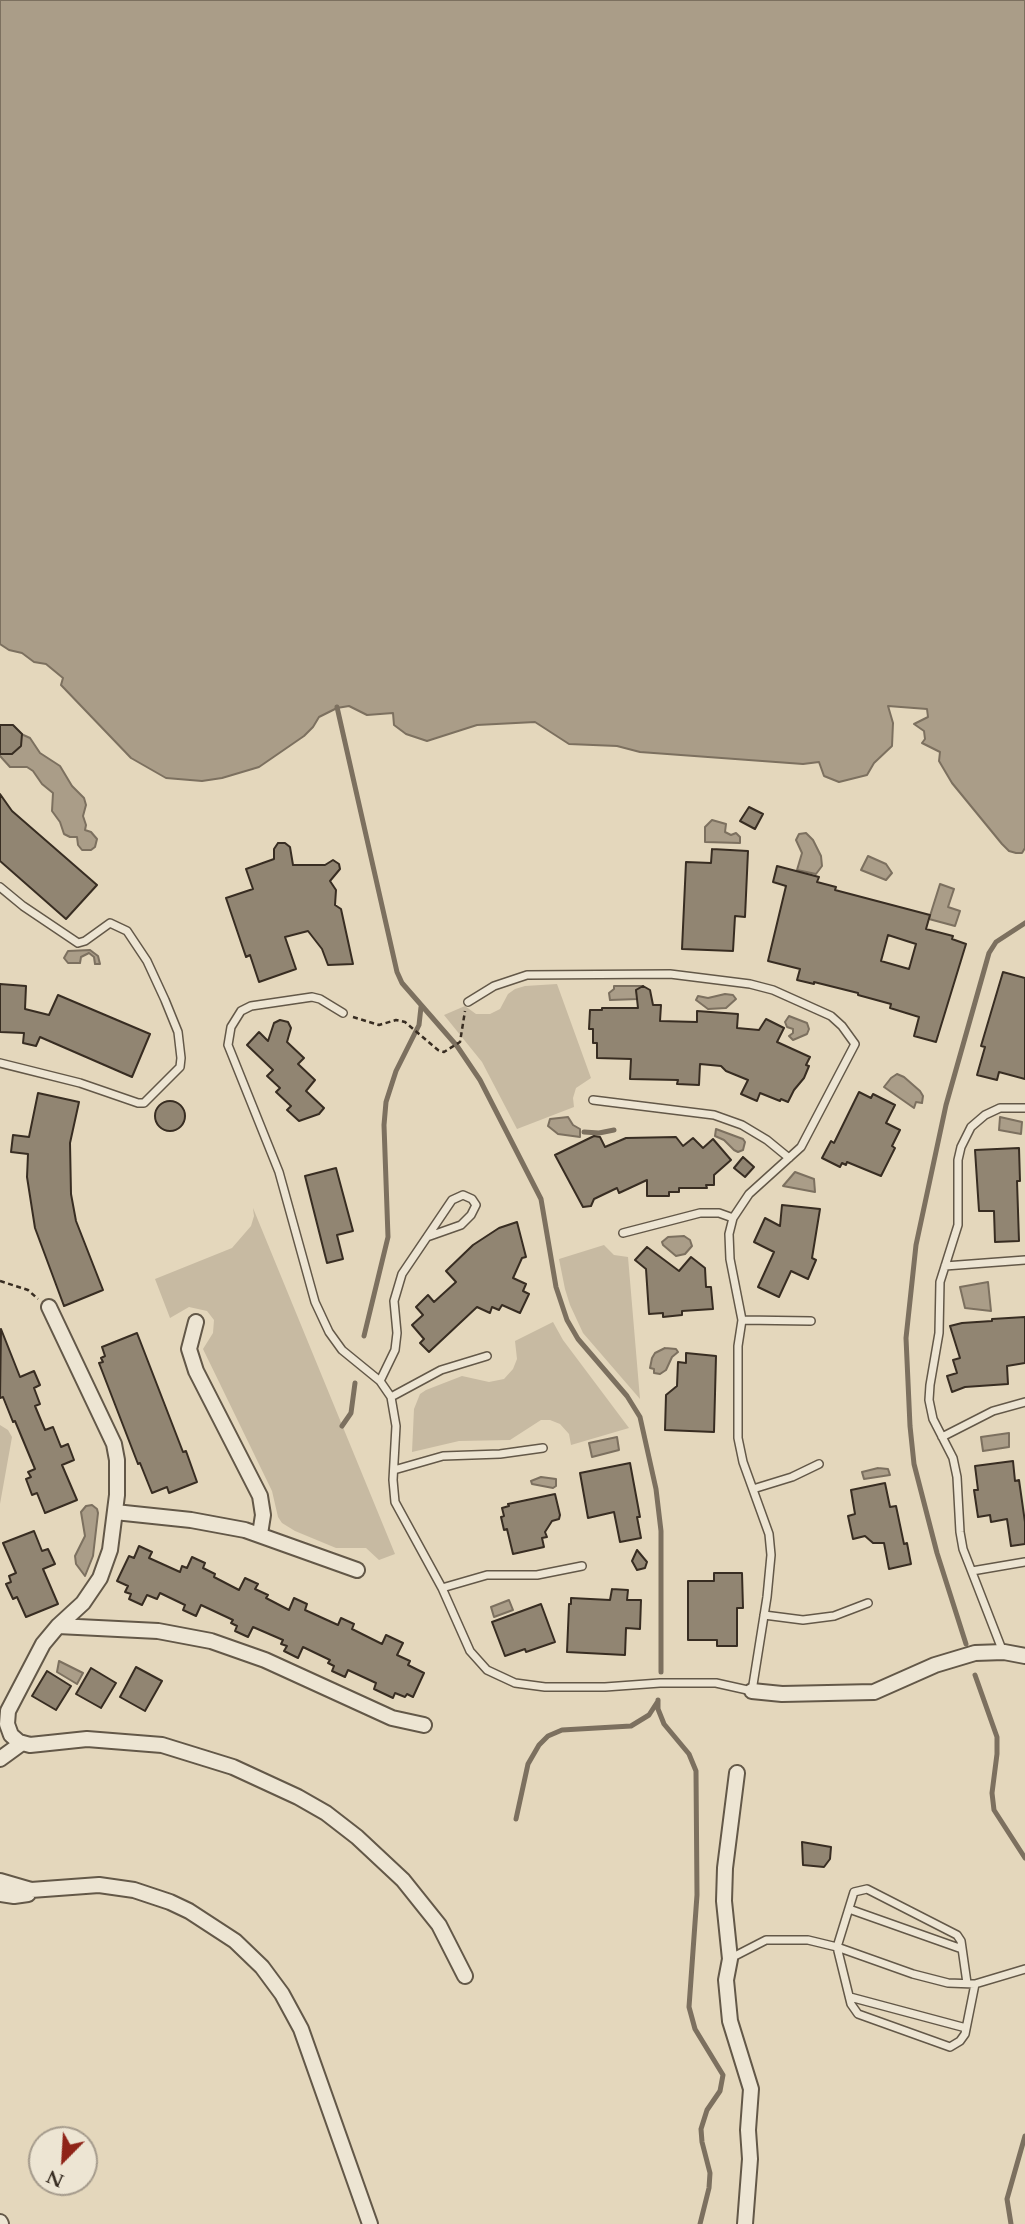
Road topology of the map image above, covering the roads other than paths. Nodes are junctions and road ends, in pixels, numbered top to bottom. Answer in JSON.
{"nodes":[{"id":1,"x":0,"y":887,"type":"edge"},
{"id":2,"x":468,"y":1002,"type":"road end"},
{"id":3,"x":343,"y":1013,"type":"road end"},
{"id":4,"x":0,"y":1063,"type":"edge"},
{"id":5,"x":593,"y":1100,"type":"dead end"},
{"id":6,"x":1025,"y":1108,"type":"edge"},
{"id":7,"x":789,"y":1158,"type":"junction"},
{"id":8,"x":733,"y":1218,"type":"junction"},
{"id":9,"x":623,"y":1233,"type":"dead end"},
{"id":10,"x":427,"y":1237,"type":"junction"},
{"id":11,"x":1025,"y":1261,"type":"edge"},
{"id":12,"x":946,"y":1266,"type":"junction"},
{"id":13,"x":49,"y":1307,"type":"road end"},
{"id":14,"x":742,"y":1320,"type":"junction"},
{"id":15,"x":810,"y":1321,"type":"dead end"},
{"id":16,"x":195,"y":1322,"type":"dead end"},
{"id":17,"x":487,"y":1356,"type":"dead end"},
{"id":18,"x":380,"y":1381,"type":"junction"},
{"id":19,"x":391,"y":1397,"type":"junction"},
{"id":20,"x":1025,"y":1402,"type":"edge"},
{"id":21,"x":942,"y":1437,"type":"junction"},
{"id":22,"x":543,"y":1448,"type":"dead end"},
{"id":23,"x":819,"y":1465,"type":"dead end"},
{"id":24,"x":394,"y":1470,"type":"junction"},
{"id":25,"x":753,"y":1489,"type":"junction"},
{"id":26,"x":115,"y":1512,"type":"junction"},
{"id":27,"x":260,"y":1534,"type":"junction"},
{"id":28,"x":1025,"y":1562,"type":"edge"},
{"id":29,"x":582,"y":1566,"type":"dead end"},
{"id":30,"x":357,"y":1570,"type":"dead end"},
{"id":31,"x":972,"y":1571,"type":"junction"},
{"id":32,"x":442,"y":1588,"type":"junction"},
{"id":33,"x":867,"y":1604,"type":"dead end"},
{"id":34,"x":764,"y":1615,"type":"junction"},
{"id":35,"x":58,"y":1626,"type":"junction"},
{"id":36,"x":1004,"y":1652,"type":"junction"},
{"id":37,"x":1025,"y":1656,"type":"edge"},
{"id":38,"x":1025,"y":1668,"type":"edge"},
{"id":39,"x":752,"y":1691,"type":"junction"},
{"id":40,"x":424,"y":1726,"type":"dead end"},
{"id":41,"x":4,"y":1730,"type":"edge"},
{"id":42,"x":22,"y":1743,"type":"junction"},
{"id":43,"x":0,"y":1759,"type":"edge"},
{"id":44,"x":737,"y":1773,"type":"dead end"},
{"id":45,"x":0,"y":1881,"type":"edge"},
{"id":46,"x":47,"y":1889,"type":"junction"},
{"id":47,"x":0,"y":1894,"type":"edge"},
{"id":48,"x":849,"y":1909,"type":"junction"},
{"id":49,"x":837,"y":1947,"type":"junction"},
{"id":50,"x":962,"y":1949,"type":"junction"},
{"id":51,"x":730,"y":1959,"type":"junction"},
{"id":52,"x":1025,"y":1969,"type":"edge"},
{"id":53,"x":465,"y":1976,"type":"dead end"},
{"id":54,"x":971,"y":1983,"type":"junction"},
{"id":55,"x":850,"y":1997,"type":"junction"},
{"id":56,"x":966,"y":2028,"type":"junction"},
{"id":57,"x":370,"y":2224,"type":"edge"},
{"id":58,"x":745,"y":2224,"type":"edge"}],
"edges":[{"from":1,"to":4,"type":"lane"},
{"from":2,"to":7,"type":"lane"},
{"from":3,"to":18,"type":"lane"},
{"from":5,"to":7,"type":"lane"},
{"from":6,"to":12,"type":"lane"},
{"from":7,"to":8,"type":"lane"},
{"from":8,"to":9,"type":"lane"},
{"from":8,"to":14,"type":"lane"},
{"from":10,"to":10,"type":"lane"},
{"from":10,"to":18,"type":"lane"},
{"from":11,"to":12,"type":"lane"},
{"from":12,"to":21,"type":"lane"},
{"from":13,"to":26,"type":"street"},
{"from":14,"to":15,"type":"lane"},
{"from":14,"to":25,"type":"lane"},
{"from":16,"to":27,"type":"street"},
{"from":17,"to":19,"type":"lane"},
{"from":18,"to":19,"type":"lane"},
{"from":19,"to":24,"type":"lane"},
{"from":20,"to":21,"type":"lane"},
{"from":21,"to":31,"type":"lane"},
{"from":22,"to":24,"type":"lane"},
{"from":23,"to":25,"type":"lane"},
{"from":24,"to":32,"type":"lane"},
{"from":25,"to":34,"type":"lane"},
{"from":26,"to":27,"type":"street"},
{"from":26,"to":35,"type":"street"},
{"from":27,"to":30,"type":"street"},
{"from":28,"to":31,"type":"lane"},
{"from":29,"to":32,"type":"lane"},
{"from":31,"to":36,"type":"lane"},
{"from":32,"to":39,"type":"lane"},
{"from":33,"to":34,"type":"lane"},
{"from":34,"to":39,"type":"lane"},
{"from":35,"to":40,"type":"street"},
{"from":35,"to":41,"type":"street"},
{"from":36,"to":37,"type":"street"},
{"from":36,"to":38,"type":"street"},
{"from":36,"to":39,"type":"street"},
{"from":41,"to":42,"type":"street"},
{"from":42,"to":43,"type":"street"},
{"from":42,"to":53,"type":"street"},
{"from":44,"to":51,"type":"street"},
{"from":45,"to":46,"type":"street"},
{"from":46,"to":47,"type":"street"},
{"from":46,"to":57,"type":"street"},
{"from":48,"to":49,"type":"lane"},
{"from":48,"to":50,"type":"lane"},
{"from":48,"to":50,"type":"lane"},
{"from":49,"to":51,"type":"lane"},
{"from":49,"to":54,"type":"lane"},
{"from":49,"to":55,"type":"lane"},
{"from":50,"to":54,"type":"lane"},
{"from":51,"to":58,"type":"street"},
{"from":52,"to":54,"type":"lane"},
{"from":54,"to":56,"type":"lane"},
{"from":55,"to":56,"type":"lane"},
{"from":55,"to":56,"type":"lane"}]}
